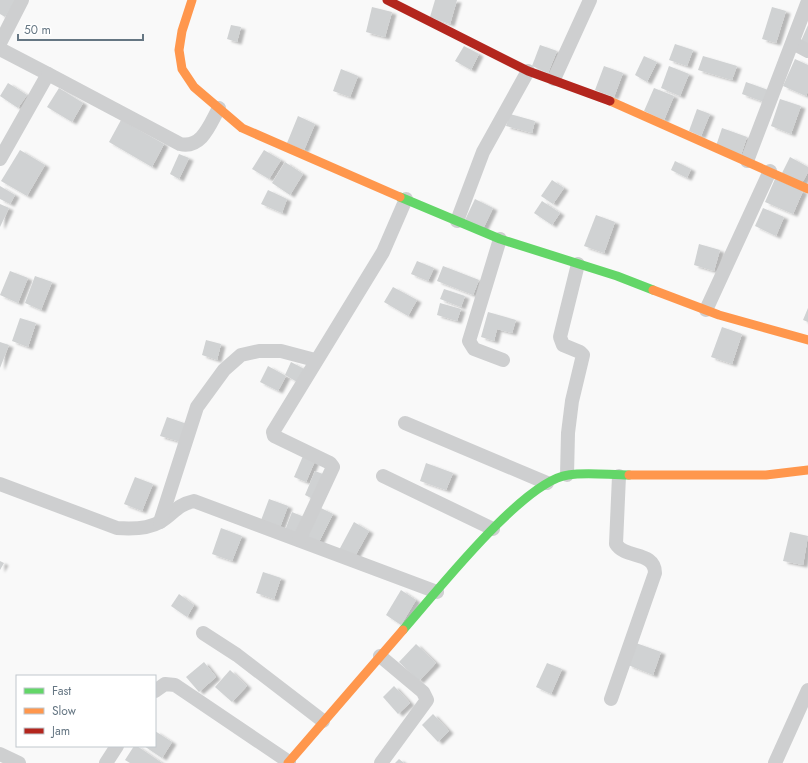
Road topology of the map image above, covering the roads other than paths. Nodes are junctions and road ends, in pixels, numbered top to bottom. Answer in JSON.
{"nodes":[{"id":1,"x":192,"y":0,"type":"edge"},
{"id":2,"x":387,"y":0,"type":"edge"},
{"id":3,"x":590,"y":0,"type":"edge"},
{"id":4,"x":21,"y":1,"type":"edge"},
{"id":5,"x":808,"y":1,"type":"edge"},
{"id":6,"x":0,"y":43,"type":"edge"},
{"id":7,"x":793,"y":43,"type":"junction"},
{"id":8,"x":0,"y":49,"type":"edge"},
{"id":9,"x":808,"y":51,"type":"edge"},
{"id":10,"x":528,"y":71,"type":"junction"},
{"id":11,"x":48,"y":74,"type":"junction"},
{"id":12,"x":554,"y":80,"type":"junction"},
{"id":13,"x":219,"y":108,"type":"junction"},
{"id":14,"x":0,"y":159,"type":"edge"},
{"id":15,"x":748,"y":160,"type":"junction"},
{"id":16,"x":770,"y":171,"type":"junction"},
{"id":17,"x":808,"y":188,"type":"edge"},
{"id":18,"x":406,"y":199,"type":"junction"},
{"id":19,"x":457,"y":221,"type":"junction"},
{"id":20,"x":500,"y":239,"type":"junction"},
{"id":21,"x":578,"y":264,"type":"junction"},
{"id":22,"x":706,"y":310,"type":"junction"},
{"id":23,"x":808,"y":340,"type":"edge"},
{"id":24,"x":315,"y":360,"type":"junction"},
{"id":25,"x":503,"y":360,"type":"dead end"},
{"id":26,"x":405,"y":422,"type":"dead end"},
{"id":27,"x":808,"y":470,"type":"edge"},
{"id":28,"x":567,"y":475,"type":"junction"},
{"id":29,"x":384,"y":476,"type":"dead end"},
{"id":30,"x":618,"y":476,"type":"junction"},
{"id":31,"x":547,"y":483,"type":"junction"},
{"id":32,"x":0,"y":484,"type":"edge"},
{"id":33,"x":160,"y":522,"type":"junction"},
{"id":34,"x":493,"y":529,"type":"junction"},
{"id":35,"x":299,"y":540,"type":"junction"},
{"id":36,"x":436,"y":592,"type":"junction"},
{"id":37,"x":203,"y":633,"type":"dead end"},
{"id":38,"x":380,"y":656,"type":"junction"},
{"id":39,"x":156,"y":690,"type":"edge"},
{"id":40,"x":808,"y":690,"type":"edge"},
{"id":41,"x":611,"y":699,"type":"dead end"},
{"id":42,"x":323,"y":721,"type":"junction"},
{"id":43,"x":115,"y":747,"type":"edge"},
{"id":44,"x":0,"y":754,"type":"edge"},
{"id":45,"x":288,"y":762,"type":"edge"},
{"id":46,"x":19,"y":763,"type":"edge"},
{"id":47,"x":106,"y":763,"type":"edge"},
{"id":48,"x":381,"y":763,"type":"edge"},
{"id":49,"x":775,"y":763,"type":"edge"}],
"edges":[{"from":1,"to":13,"type":"street"},
{"from":2,"to":10,"type":"street"},
{"from":3,"to":12,"type":"street"},
{"from":4,"to":6,"type":"street"},
{"from":5,"to":7,"type":"street"},
{"from":7,"to":9,"type":"street"},
{"from":7,"to":15,"type":"street"},
{"from":8,"to":11,"type":"street"},
{"from":10,"to":12,"type":"street"},
{"from":10,"to":19,"type":"street"},
{"from":11,"to":13,"type":"street"},
{"from":11,"to":14,"type":"street"},
{"from":12,"to":15,"type":"street"},
{"from":13,"to":18,"type":"street"},
{"from":15,"to":16,"type":"street"},
{"from":16,"to":17,"type":"street"},
{"from":16,"to":22,"type":"street"},
{"from":18,"to":19,"type":"street"},
{"from":18,"to":24,"type":"street"},
{"from":19,"to":20,"type":"street"},
{"from":20,"to":21,"type":"street"},
{"from":20,"to":25,"type":"street"},
{"from":21,"to":22,"type":"street"},
{"from":21,"to":28,"type":"street"},
{"from":22,"to":23,"type":"street"},
{"from":24,"to":33,"type":"street"},
{"from":24,"to":35,"type":"street"},
{"from":26,"to":31,"type":"street"},
{"from":27,"to":30,"type":"street"},
{"from":28,"to":30,"type":"street"},
{"from":28,"to":31,"type":"street"},
{"from":29,"to":34,"type":"street"},
{"from":30,"to":41,"type":"street"},
{"from":31,"to":34,"type":"street"},
{"from":32,"to":33,"type":"street"},
{"from":33,"to":35,"type":"street"},
{"from":34,"to":36,"type":"street"},
{"from":35,"to":36,"type":"street"},
{"from":36,"to":38,"type":"street"},
{"from":37,"to":42,"type":"street"},
{"from":38,"to":42,"type":"street"},
{"from":38,"to":48,"type":"street"},
{"from":39,"to":45,"type":"street"},
{"from":40,"to":49,"type":"street"},
{"from":42,"to":45,"type":"street"},
{"from":43,"to":47,"type":"street"},
{"from":44,"to":46,"type":"street"}]}
